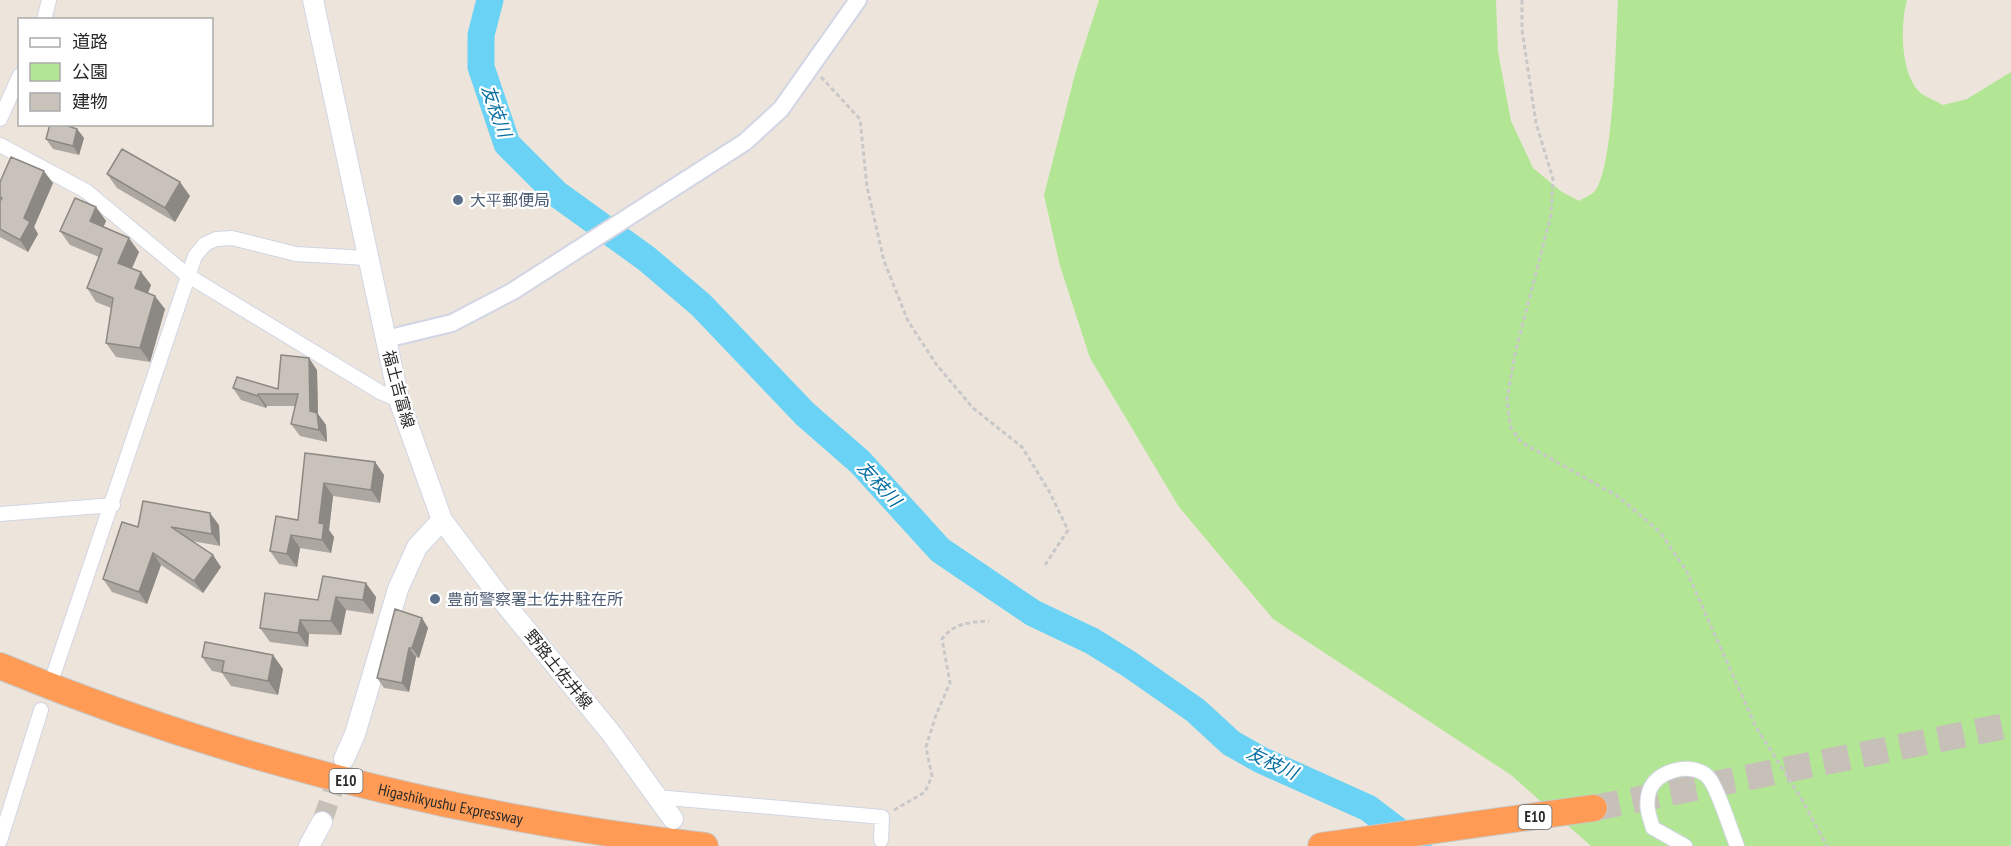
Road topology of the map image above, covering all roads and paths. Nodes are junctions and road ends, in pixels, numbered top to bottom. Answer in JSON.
{"nodes":[{"id":1,"x":49,"y":0,"type":"edge"},
{"id":2,"x":312,"y":0,"type":"edge"},
{"id":3,"x":858,"y":0,"type":"edge"},
{"id":4,"x":1522,"y":0,"type":"edge"},
{"id":5,"x":44,"y":18,"type":"edge"},
{"id":6,"x":812,"y":68,"type":"junction"},
{"id":7,"x":18,"y":79,"type":"edge"},
{"id":8,"x":0,"y":119,"type":"edge"},
{"id":9,"x":0,"y":145,"type":"edge"},
{"id":10,"x":368,"y":258,"type":"junction"},
{"id":11,"x":187,"y":275,"type":"junction"},
{"id":12,"x":386,"y":339,"type":"junction"},
{"id":13,"x":399,"y":400,"type":"junction"},
{"id":14,"x":113,"y":505,"type":"junction"},
{"id":15,"x":0,"y":514,"type":"edge"},
{"id":16,"x":442,"y":520,"type":"junction"},
{"id":17,"x":1045,"y":565,"type":"dead end"},
{"id":18,"x":989,"y":621,"type":"dead end"},
{"id":19,"x":0,"y":666,"type":"edge"},
{"id":20,"x":54,"y":674,"type":"dead end"},
{"id":21,"x":41,"y":710,"type":"dead end"},
{"id":22,"x":344,"y":759,"type":"tunnel mouth"},
{"id":23,"x":657,"y":797,"type":"junction"},
{"id":24,"x":1594,"y":808,"type":"tunnel mouth"},
{"id":25,"x":882,"y":817,"type":"junction"},
{"id":26,"x":673,"y":819,"type":"dead end"},
{"id":27,"x":322,"y":822,"type":"tunnel mouth"},
{"id":28,"x":881,"y":840,"type":"dead end"},
{"id":29,"x":0,"y":841,"type":"edge"},
{"id":30,"x":309,"y":846,"type":"edge"},
{"id":31,"x":705,"y":846,"type":"edge"},
{"id":32,"x":1321,"y":846,"type":"edge"},
{"id":33,"x":1685,"y":846,"type":"edge"},
{"id":34,"x":1737,"y":846,"type":"edge"},
{"id":35,"x":1827,"y":846,"type":"edge"}],
"edges":[{"from":1,"to":5,"type":"street"},
{"from":2,"to":10,"type":"main road","name":"福土吉富線"},
{"from":3,"to":6,"type":"street"},
{"from":4,"to":35,"type":"path"},
{"from":6,"to":12,"type":"street"},
{"from":6,"to":17,"type":"path"},
{"from":7,"to":8,"type":"street"},
{"from":9,"to":11,"type":"street"},
{"from":10,"to":11,"type":"street"},
{"from":10,"to":12,"type":"main road","name":"福土吉富線"},
{"from":11,"to":13,"type":"street"},
{"from":11,"to":14,"type":"street"},
{"from":12,"to":13,"type":"main road","name":"福土吉富線"},
{"from":13,"to":16,"type":"main road","name":"福土吉富線"},
{"from":14,"to":15,"type":"street"},
{"from":14,"to":20,"type":"street"},
{"from":16,"to":22,"type":"main road"},
{"from":16,"to":23,"type":"main road","name":"野路土佐井線"},
{"from":18,"to":25,"type":"path"},
{"from":19,"to":31,"type":"highway","name":"Higashikyushu Expressway","number":"E10"},
{"from":21,"to":29,"type":"street"},
{"from":23,"to":25,"type":"street"},
{"from":23,"to":26,"type":"main road","name":"野路土佐井線"},
{"from":24,"to":32,"type":"highway","number":"E10"},
{"from":25,"to":28,"type":"street"},
{"from":27,"to":30,"type":"main road"},
{"from":33,"to":34,"type":"street"}]}
